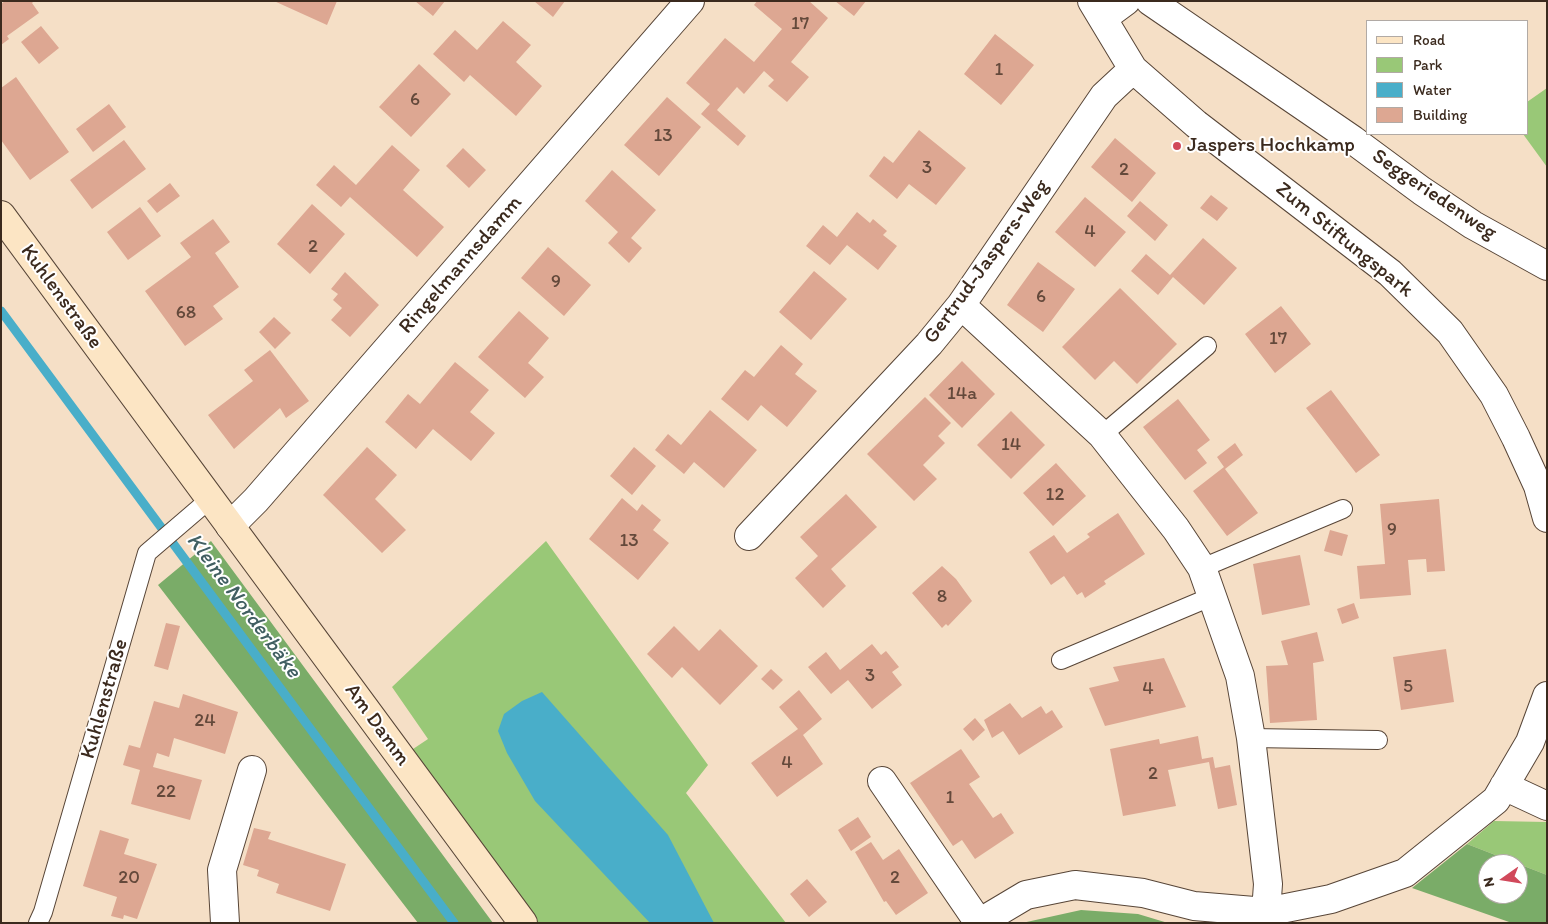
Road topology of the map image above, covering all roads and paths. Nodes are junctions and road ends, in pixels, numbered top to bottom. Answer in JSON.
{"nodes":[{"id":1,"x":690,"y":1,"type":"edge"},
{"id":2,"x":1126,"y":1,"type":"edge"},
{"id":3,"x":1150,"y":1,"type":"edge"},
{"id":4,"x":1097,"y":10,"type":"edge"},
{"id":5,"x":1134,"y":69,"type":"junction"},
{"id":6,"x":1,"y":215,"type":"edge"},
{"id":7,"x":1547,"y":266,"type":"edge"},
{"id":8,"x":961,"y":305,"type":"junction"},
{"id":9,"x":1207,"y":346,"type":"dead end"},
{"id":10,"x":1102,"y":435,"type":"junction"},
{"id":11,"x":1542,"y":484,"type":"edge"},
{"id":12,"x":210,"y":499,"type":"junction"},
{"id":13,"x":1343,"y":509,"type":"dead end"},
{"id":14,"x":1547,"y":518,"type":"edge"},
{"id":15,"x":230,"y":526,"type":"junction"},
{"id":16,"x":748,"y":536,"type":"dead end"},
{"id":17,"x":1202,"y":568,"type":"junction"},
{"id":18,"x":1213,"y":596,"type":"junction"},
{"id":19,"x":1061,"y":660,"type":"dead end"},
{"id":20,"x":1547,"y":696,"type":"edge"},
{"id":21,"x":1251,"y":738,"type":"junction"},
{"id":22,"x":1378,"y":740,"type":"dead end"},
{"id":23,"x":252,"y":770,"type":"dead end"},
{"id":24,"x":882,"y":781,"type":"dead end"},
{"id":25,"x":1504,"y":786,"type":"junction"},
{"id":26,"x":1547,"y":806,"type":"edge"},
{"id":27,"x":1266,"y":912,"type":"junction"},
{"id":28,"x":38,"y":923,"type":"edge"},
{"id":29,"x":225,"y":923,"type":"edge"},
{"id":30,"x":523,"y":923,"type":"edge"},
{"id":31,"x":979,"y":923,"type":"edge"}],
"edges":[{"from":1,"to":15,"type":"street","name":"Ringelmannsdamm"},
{"from":2,"to":4,"type":"street"},
{"from":3,"to":7,"type":"street","name":"Seggeriedenweg"},
{"from":4,"to":5,"type":"street","name":"Zum Stiftungspark"},
{"from":5,"to":8,"type":"street","name":"Gertrud-Jaspers-Weg"},
{"from":5,"to":11,"type":"street","name":"Zum Stiftungspark"},
{"from":6,"to":12,"type":"main road","name":"Kuhlenstraße"},
{"from":8,"to":10,"type":"street"},
{"from":8,"to":16,"type":"street","name":"Gertrud-Jaspers-Weg"},
{"from":9,"to":10,"type":"lane"},
{"from":10,"to":17,"type":"street"},
{"from":11,"to":14,"type":"street","name":"Zum Stiftungspark"},
{"from":12,"to":15,"type":"main road","name":"Kuhlenstraße"},
{"from":12,"to":28,"type":"lane","name":"Kuhlenstraße"},
{"from":13,"to":17,"type":"lane"},
{"from":15,"to":30,"type":"main road","name":"Am Damm"},
{"from":17,"to":18,"type":"street"},
{"from":18,"to":19,"type":"lane"},
{"from":18,"to":21,"type":"street"},
{"from":20,"to":25,"type":"street"},
{"from":21,"to":22,"type":"lane"},
{"from":21,"to":27,"type":"street"},
{"from":23,"to":29,"type":"street"},
{"from":24,"to":31,"type":"street"},
{"from":25,"to":26,"type":"street"},
{"from":25,"to":27,"type":"street"},
{"from":27,"to":31,"type":"street"}]}
